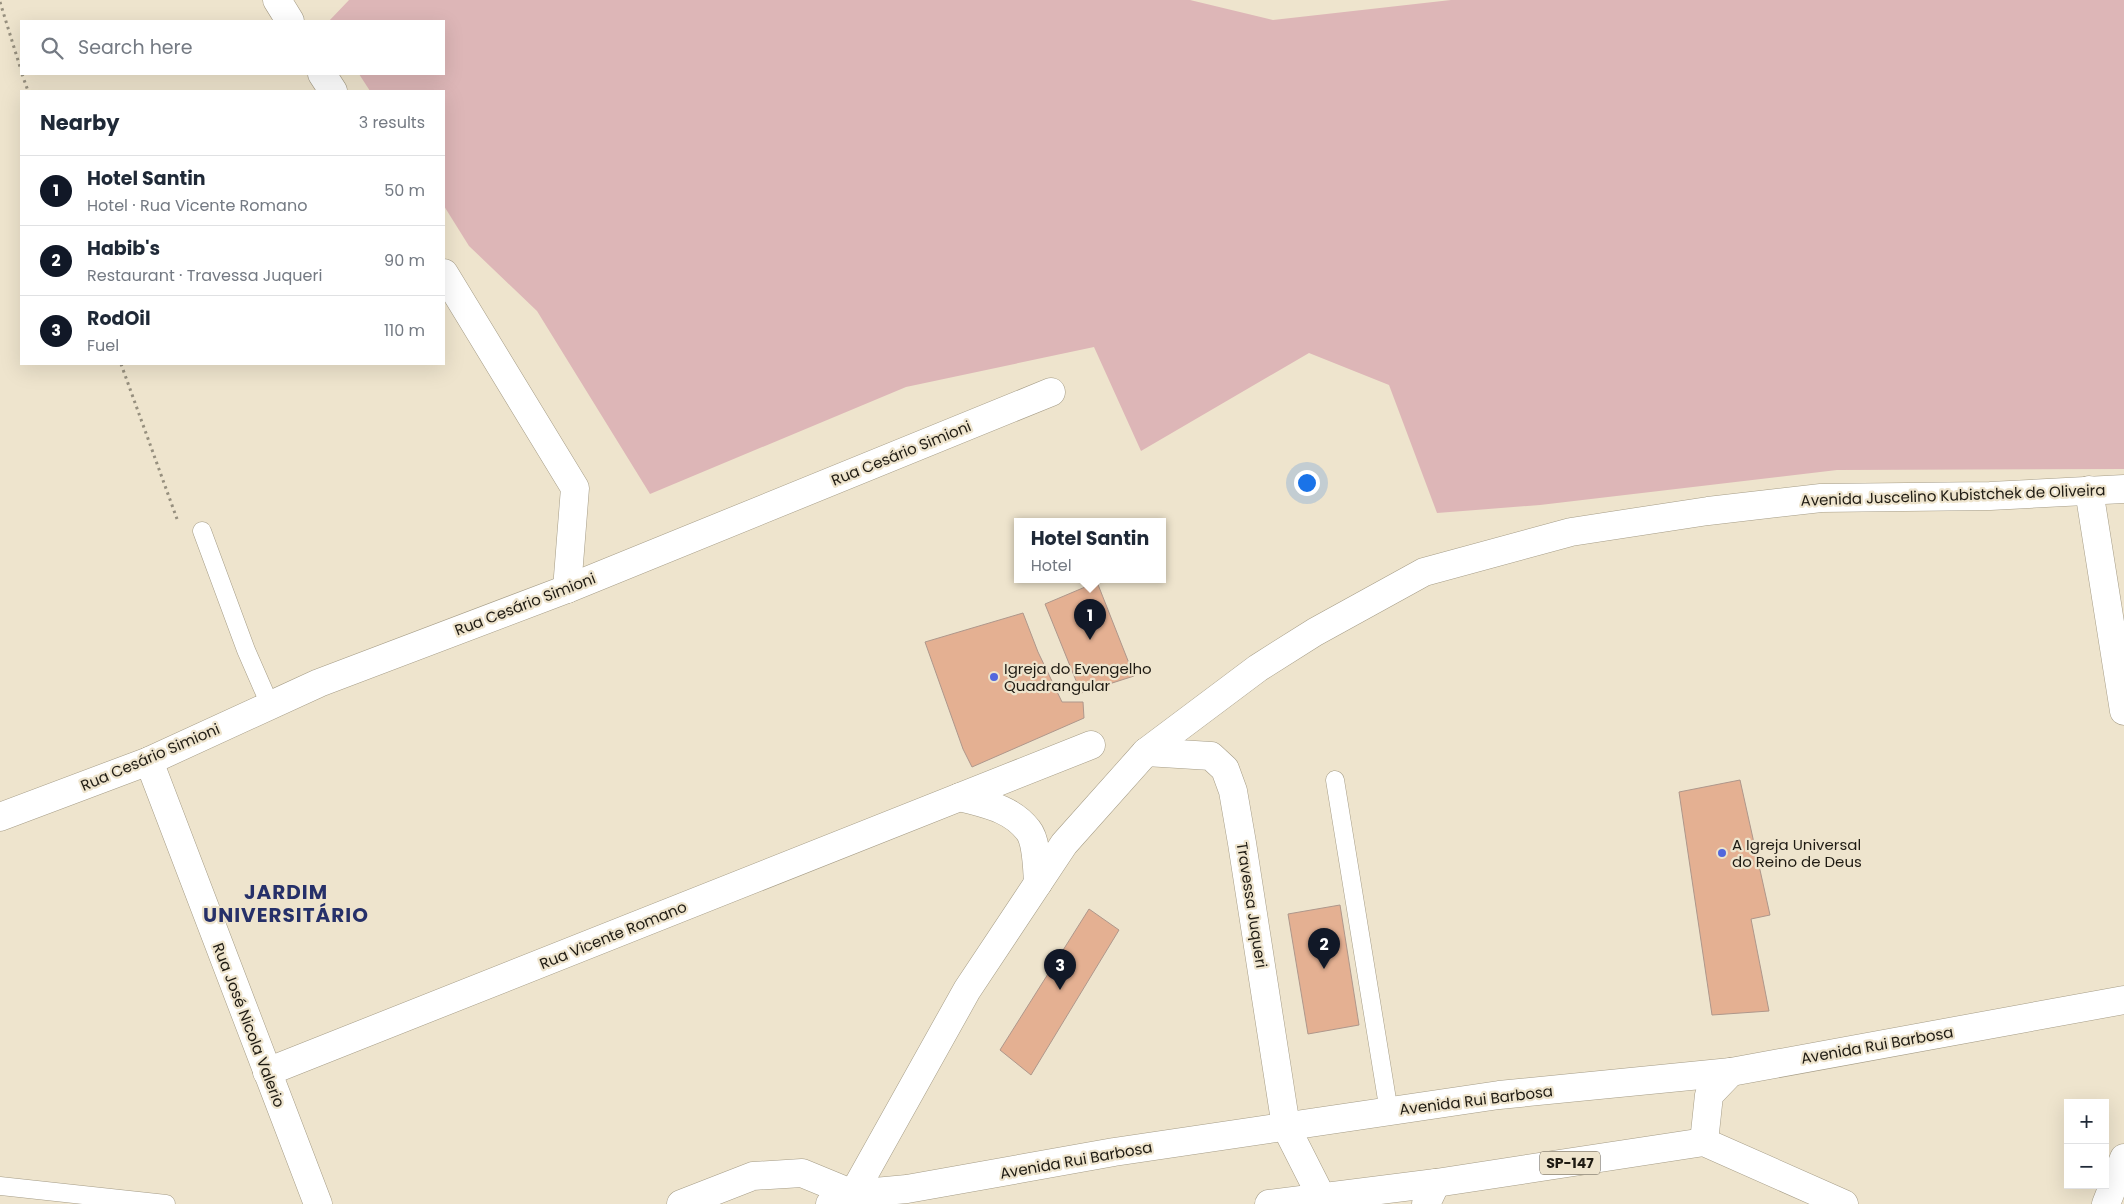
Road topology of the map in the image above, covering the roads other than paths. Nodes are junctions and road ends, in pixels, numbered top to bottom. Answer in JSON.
{"nodes":[{"id":1,"x":277,"y":0,"type":"edge"},
{"id":2,"x":289,"y":20,"type":"edge"},
{"id":3,"x":323,"y":75,"type":"edge"},
{"id":4,"x":332,"y":90,"type":"edge"},
{"id":5,"x":445,"y":275,"type":"edge"},
{"id":6,"x":1051,"y":392,"type":"dead end"},
{"id":7,"x":2124,"y":489,"type":"edge"},
{"id":8,"x":2089,"y":490,"type":"junction"},
{"id":9,"x":202,"y":531,"type":"dead end"},
{"id":10,"x":567,"y":589,"type":"junction"},
{"id":11,"x":270,"y":705,"type":"junction"},
{"id":12,"x":2124,"y":712,"type":"edge"},
{"id":13,"x":1091,"y":745,"type":"dead end"},
{"id":14,"x":1146,"y":752,"type":"junction"},
{"id":15,"x":149,"y":761,"type":"junction"},
{"id":16,"x":1335,"y":780,"type":"dead end"},
{"id":17,"x":960,"y":797,"type":"junction"},
{"id":18,"x":0,"y":817,"type":"edge"},
{"id":19,"x":1038,"y":883,"type":"junction"},
{"id":20,"x":2124,"y":1000,"type":"edge"},
{"id":21,"x":267,"y":1072,"type":"junction"},
{"id":22,"x":1731,"y":1072,"type":"junction"},
{"id":23,"x":1389,"y":1112,"type":"junction"},
{"id":24,"x":1286,"y":1127,"type":"junction"},
{"id":25,"x":1704,"y":1142,"type":"junction"},
{"id":26,"x":2124,"y":1158,"type":"edge"},
{"id":27,"x":0,"y":1186,"type":"edge"},
{"id":28,"x":1431,"y":1194,"type":"edge"},
{"id":29,"x":842,"y":1199,"type":"edge"},
{"id":30,"x":1324,"y":1201,"type":"edge"},
{"id":31,"x":166,"y":1204,"type":"edge"},
{"id":32,"x":318,"y":1204,"type":"edge"},
{"id":33,"x":681,"y":1204,"type":"edge"},
{"id":34,"x":1269,"y":1204,"type":"edge"},
{"id":35,"x":1844,"y":1204,"type":"edge"},
{"id":36,"x":2106,"y":1204,"type":"edge"}],
"edges":[{"from":1,"to":2,"type":"street"},
{"from":3,"to":4,"type":"street"},
{"from":5,"to":10,"type":"street"},
{"from":6,"to":10,"type":"street","name":"Rua Cesário Simioni"},
{"from":7,"to":8,"type":"street","name":"Avenida Juscelino Kubistchek de Oliveira"},
{"from":8,"to":12,"type":"street"},
{"from":8,"to":14,"type":"street","name":"Avenida Juscelino Kubistchek de Oliveira"},
{"from":9,"to":11,"type":"lane"},
{"from":10,"to":11,"type":"street","name":"Rua Cesário Simioni"},
{"from":11,"to":15,"type":"street","name":"Rua Cesário Simioni"},
{"from":13,"to":17,"type":"street","name":"Rua Vicente Romano"},
{"from":14,"to":19,"type":"street","name":"Avenida Juscelino Kubistchek de Oliveira"},
{"from":14,"to":24,"type":"street","name":"Travessa Juqueri"},
{"from":15,"to":18,"type":"street","name":"Rua Cesário Simioni"},
{"from":15,"to":21,"type":"street","name":"Rua José Nicola Valerio"},
{"from":16,"to":23,"type":"lane"},
{"from":17,"to":19,"type":"street"},
{"from":17,"to":21,"type":"street","name":"Rua Vicente Romano"},
{"from":19,"to":29,"type":"street","name":"Avenida Juscelino Kubistchek de Oliveira"},
{"from":20,"to":22,"type":"street","name":"Avenida Rui Barbosa"},
{"from":21,"to":32,"type":"street","name":"Rua José Nicola Valerio"},
{"from":22,"to":23,"type":"street","name":"Avenida Rui Barbosa"},
{"from":22,"to":25,"type":"street"},
{"from":23,"to":24,"type":"street","name":"Avenida Rui Barbosa"},
{"from":24,"to":29,"type":"street","name":"Avenida Rui Barbosa"},
{"from":24,"to":30,"type":"street","name":"Travessa Juqueri"},
{"from":25,"to":28,"type":"street","number":"SP-147"},
{"from":25,"to":35,"type":"street"},
{"from":26,"to":36,"type":"street"},
{"from":27,"to":31,"type":"lane"},
{"from":28,"to":30,"type":"street","number":"SP-147"},
{"from":29,"to":33,"type":"street"},
{"from":30,"to":34,"type":"street","number":"SP-147"}]}
